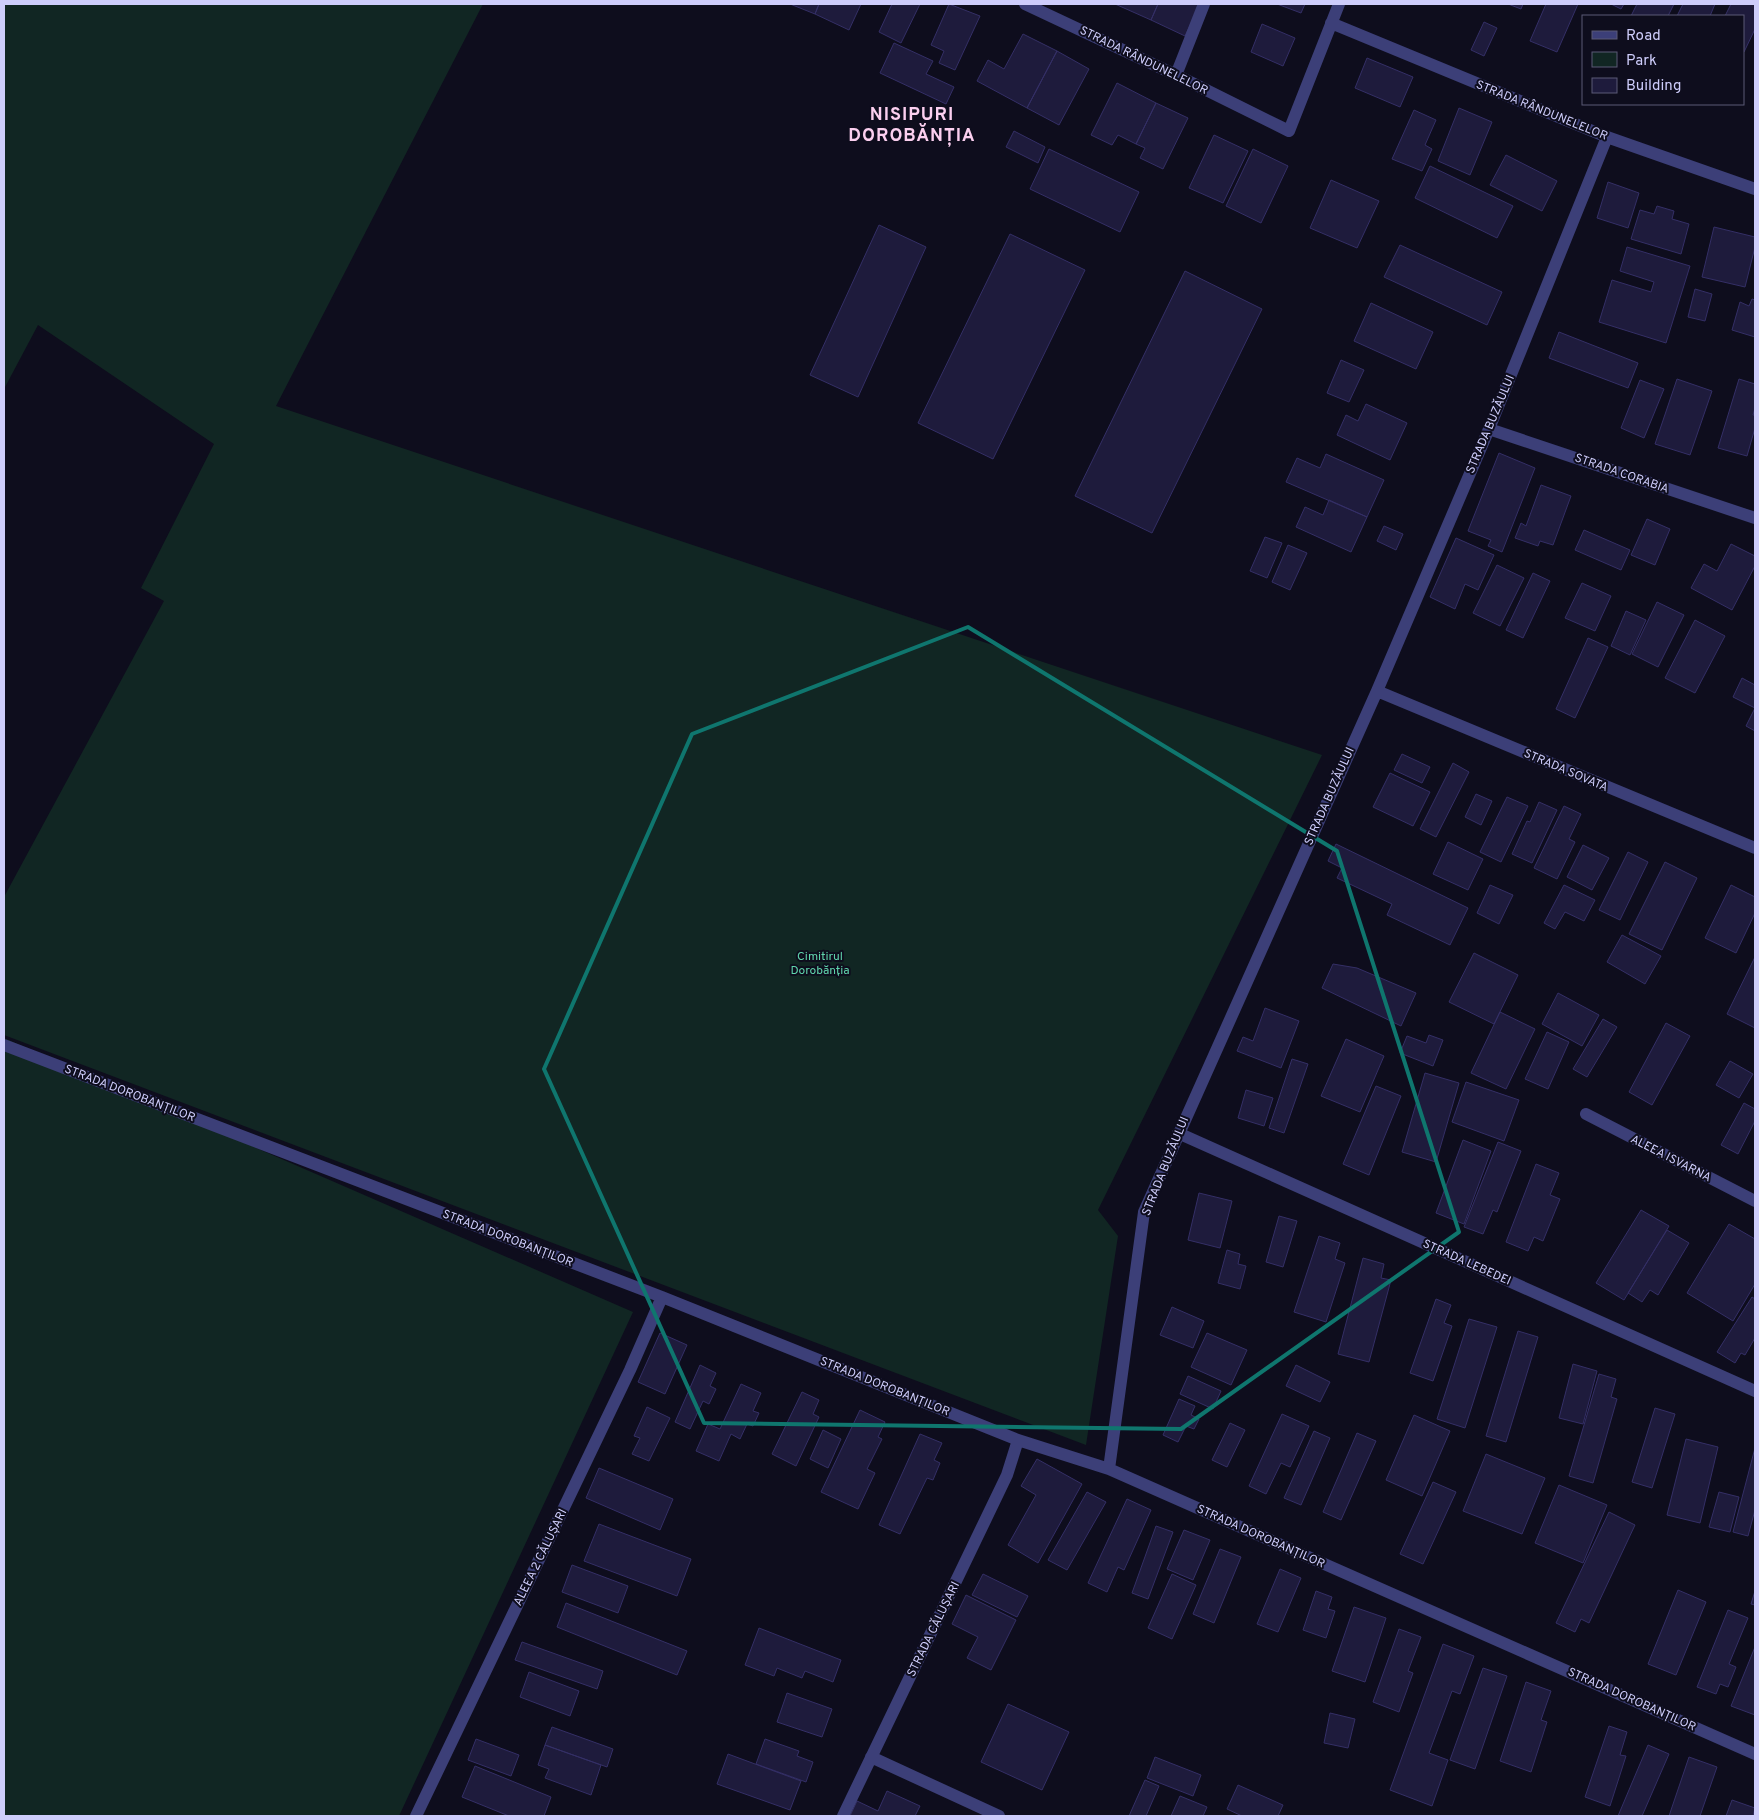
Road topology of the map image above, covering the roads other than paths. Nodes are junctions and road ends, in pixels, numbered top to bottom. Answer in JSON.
{"nodes":[{"id":1,"x":1025,"y":4,"type":"edge"},
{"id":2,"x":1204,"y":4,"type":"edge"},
{"id":3,"x":1339,"y":4,"type":"edge"},
{"id":4,"x":1331,"y":23,"type":"junction"},
{"id":5,"x":1176,"y":75,"type":"junction"},
{"id":6,"x":1607,"y":137,"type":"junction"},
{"id":7,"x":1755,"y":189,"type":"edge"},
{"id":8,"x":1489,"y":428,"type":"junction"},
{"id":9,"x":1755,"y":518,"type":"edge"},
{"id":10,"x":1376,"y":691,"type":"junction"},
{"id":11,"x":1755,"y":848,"type":"edge"},
{"id":12,"x":4,"y":1045,"type":"edge"},
{"id":13,"x":1586,"y":1114,"type":"dead end"},
{"id":14,"x":1178,"y":1133,"type":"junction"},
{"id":15,"x":1755,"y":1201,"type":"edge"},
{"id":16,"x":662,"y":1297,"type":"junction"},
{"id":17,"x":1755,"y":1391,"type":"edge"},
{"id":18,"x":1018,"y":1440,"type":"junction"},
{"id":19,"x":1109,"y":1469,"type":"junction"},
{"id":20,"x":1755,"y":1754,"type":"edge"},
{"id":21,"x":871,"y":1757,"type":"junction"},
{"id":22,"x":416,"y":1816,"type":"edge"},
{"id":23,"x":843,"y":1816,"type":"edge"},
{"id":24,"x":999,"y":1816,"type":"edge"}],
"edges":[{"from":1,"to":5,"type":"street","name":"STRADA RÂNDUNELELOR"},
{"from":2,"to":5,"type":"street"},
{"from":3,"to":4,"type":"street"},
{"from":4,"to":5,"type":"street","name":"STRADA RÂNDUNELELOR"},
{"from":4,"to":6,"type":"street","name":"STRADA RÂNDUNELELOR"},
{"from":6,"to":7,"type":"street","name":"STRADA RÂNDUNELELOR"},
{"from":6,"to":8,"type":"street","name":"STRADA BUZĂULUI"},
{"from":8,"to":9,"type":"street","name":"STRADA CORABIA"},
{"from":8,"to":10,"type":"street","name":"STRADA BUZĂULUI"},
{"from":10,"to":11,"type":"street","name":"STRADA SOVATA"},
{"from":10,"to":14,"type":"street","name":"STRADA BUZĂULUI"},
{"from":12,"to":16,"type":"street","name":"STRADA DOROBANȚILOR"},
{"from":13,"to":15,"type":"street","name":"ALEEA ISVARNA"},
{"from":14,"to":17,"type":"street","name":"STRADA LEBEDEI"},
{"from":14,"to":19,"type":"street","name":"STRADA BUZĂULUI"},
{"from":16,"to":18,"type":"street","name":"STRADA DOROBANȚILOR"},
{"from":16,"to":22,"type":"street","name":"ALEEA 2 CĂLUȘARI"},
{"from":18,"to":19,"type":"street","name":"STRADA DOROBANȚILOR"},
{"from":18,"to":21,"type":"street","name":"STRADA CĂLUȘARI"},
{"from":19,"to":20,"type":"street","name":"STRADA DOROBANȚILOR"},
{"from":21,"to":23,"type":"street","name":"STRADA CĂLUȘARI"},
{"from":21,"to":24,"type":"street"}]}
